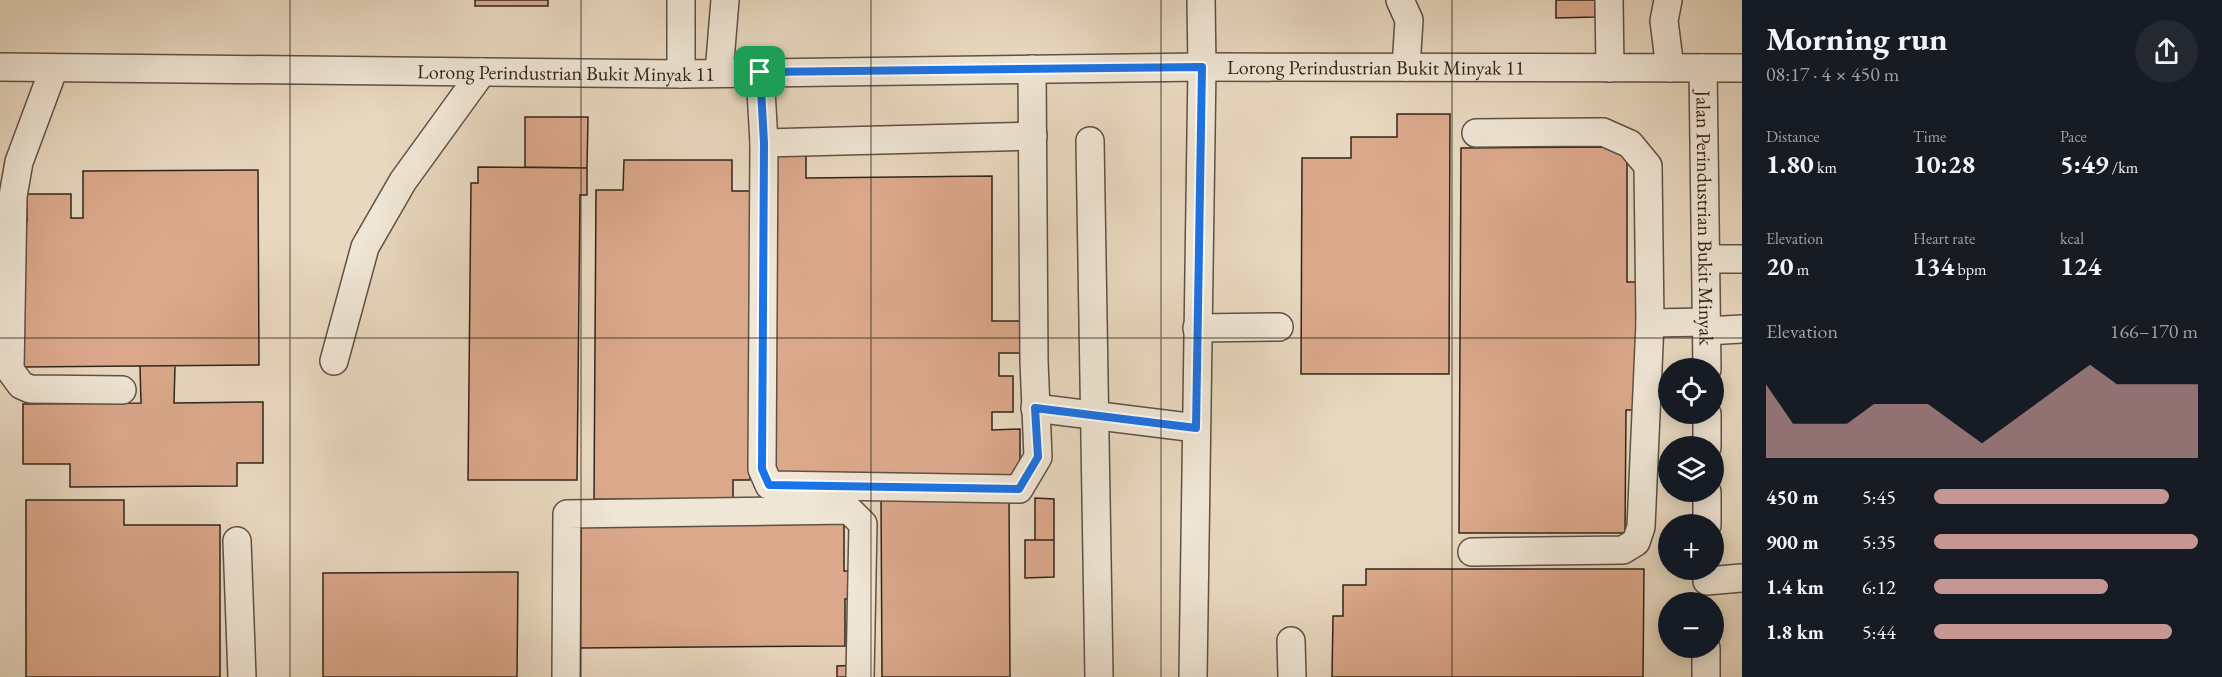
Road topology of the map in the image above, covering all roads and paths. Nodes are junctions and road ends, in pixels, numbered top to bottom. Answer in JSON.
{"nodes":[{"id":1,"x":681,"y":0,"type":"edge"},
{"id":2,"x":725,"y":0,"type":"edge"},
{"id":3,"x":1201,"y":0,"type":"edge"},
{"id":4,"x":1400,"y":0,"type":"edge"},
{"id":5,"x":1609,"y":0,"type":"edge"},
{"id":6,"x":1668,"y":0,"type":"edge"},
{"id":7,"x":3,"y":63,"type":"edge"},
{"id":8,"x":1202,"y":67,"type":"junction"},
{"id":9,"x":54,"y":68,"type":"junction"},
{"id":10,"x":1406,"y":68,"type":"junction"},
{"id":11,"x":1610,"y":68,"type":"junction"},
{"id":12,"x":1670,"y":68,"type":"junction"},
{"id":13,"x":1703,"y":68,"type":"junction"},
{"id":14,"x":1742,"y":68,"type":"edge"},
{"id":15,"x":1032,"y":69,"type":"junction"},
{"id":16,"x":482,"y":72,"type":"junction"},
{"id":17,"x":760,"y":72,"type":"junction"},
{"id":18,"x":719,"y":73,"type":"junction"},
{"id":19,"x":681,"y":74,"type":"junction"},
{"id":20,"x":1476,"y":133,"type":"dead end"},
{"id":21,"x":1033,"y":136,"type":"junction"},
{"id":22,"x":1090,"y":141,"type":"dead end"},
{"id":23,"x":764,"y":143,"type":"junction"},
{"id":24,"x":1706,"y":259,"type":"junction"},
{"id":25,"x":1742,"y":259,"type":"edge"},
{"id":26,"x":1650,"y":323,"type":"junction"},
{"id":27,"x":1706,"y":326,"type":"junction"},
{"id":28,"x":1197,"y":327,"type":"junction"},
{"id":29,"x":1279,"y":327,"type":"dead end"},
{"id":30,"x":1742,"y":329,"type":"edge"},
{"id":31,"x":1707,"y":358,"type":"edge"},
{"id":32,"x":334,"y":361,"type":"dead end"},
{"id":33,"x":1658,"y":380,"type":"edge"},
{"id":34,"x":122,"y":390,"type":"dead end"},
{"id":35,"x":1035,"y":408,"type":"junction"},
{"id":36,"x":1095,"y":415,"type":"junction"},
{"id":37,"x":1196,"y":428,"type":"junction"},
{"id":38,"x":237,"y":542,"type":"dead end"},
{"id":39,"x":1472,"y":552,"type":"dead end"},
{"id":40,"x":1742,"y":578,"type":"edge"},
{"id":41,"x":1707,"y":585,"type":"edge"},
{"id":42,"x":1291,"y":641,"type":"dead end"},
{"id":43,"x":1706,"y":658,"type":"edge"},
{"id":44,"x":242,"y":677,"type":"edge"},
{"id":45,"x":566,"y":677,"type":"edge"},
{"id":46,"x":860,"y":677,"type":"edge"},
{"id":47,"x":1099,"y":677,"type":"edge"},
{"id":48,"x":1193,"y":677,"type":"edge"},
{"id":49,"x":1292,"y":677,"type":"edge"},
{"id":50,"x":1706,"y":677,"type":"edge"}],
"edges":[{"from":1,"to":19,"type":"street"},
{"from":2,"to":18,"type":"street"},
{"from":3,"to":8,"type":"street"},
{"from":4,"to":10,"type":"street"},
{"from":5,"to":11,"type":"street"},
{"from":6,"to":12,"type":"street"},
{"from":7,"to":9,"type":"street","name":"Lorong Perindustrian Bukit Minyak 11"},
{"from":8,"to":10,"type":"street","name":"Lorong Perindustrian Bukit Minyak 11"},
{"from":8,"to":15,"type":"street","name":"Lorong Perindustrian Bukit Minyak 11"},
{"from":8,"to":28,"type":"street"},
{"from":9,"to":16,"type":"street","name":"Lorong Perindustrian Bukit Minyak 11"},
{"from":9,"to":34,"type":"street"},
{"from":10,"to":11,"type":"street","name":"Lorong Perindustrian Bukit Minyak 11"},
{"from":11,"to":12,"type":"street","name":"Lorong Perindustrian Bukit Minyak 11"},
{"from":12,"to":13,"type":"street","name":"Lorong Perindustrian Bukit Minyak 11"},
{"from":13,"to":14,"type":"street","name":"Lorong Perindustrian Bukit Minyak 11"},
{"from":13,"to":24,"type":"street","name":"Jalan Perindustrian Bukit Minyak"},
{"from":15,"to":17,"type":"street","name":"Lorong Perindustrian Bukit Minyak 11"},
{"from":15,"to":21,"type":"street"},
{"from":16,"to":19,"type":"street","name":"Lorong Perindustrian Bukit Minyak 11"},
{"from":16,"to":32,"type":"street"},
{"from":17,"to":18,"type":"street","name":"Lorong Perindustrian Bukit Minyak 11"},
{"from":17,"to":23,"type":"street"},
{"from":18,"to":19,"type":"street","name":"Lorong Perindustrian Bukit Minyak 11"},
{"from":20,"to":26,"type":"street"},
{"from":21,"to":23,"type":"street"},
{"from":21,"to":35,"type":"street"},
{"from":22,"to":36,"type":"street"},
{"from":23,"to":35,"type":"street"},
{"from":24,"to":25,"type":"street"},
{"from":24,"to":27,"type":"street","name":"Jalan Perindustrian Bukit Minyak"},
{"from":26,"to":27,"type":"street"},
{"from":26,"to":33,"type":"street"},
{"from":27,"to":30,"type":"street"},
{"from":27,"to":31,"type":"street","name":"Jalan Perindustrian Bukit Minyak"},
{"from":28,"to":29,"type":"street"},
{"from":28,"to":37,"type":"street"},
{"from":33,"to":39,"type":"street"},
{"from":35,"to":36,"type":"street"},
{"from":36,"to":37,"type":"street"},
{"from":36,"to":47,"type":"street"},
{"from":37,"to":48,"type":"street"},
{"from":38,"to":44,"type":"street"},
{"from":40,"to":41,"type":"street"},
{"from":42,"to":49,"type":"street"},
{"from":43,"to":50,"type":"street"},
{"from":45,"to":46,"type":"street"}]}
